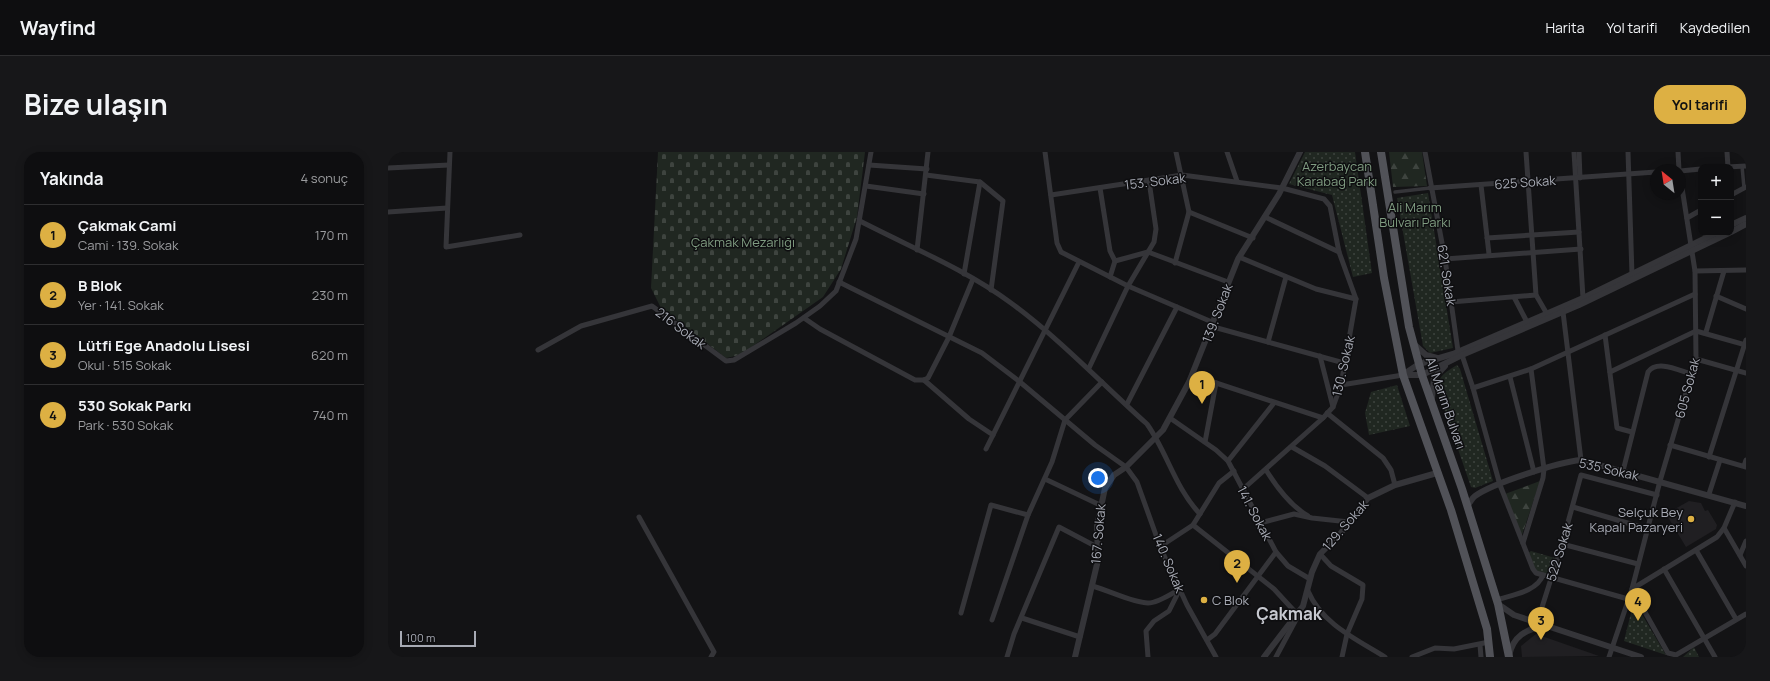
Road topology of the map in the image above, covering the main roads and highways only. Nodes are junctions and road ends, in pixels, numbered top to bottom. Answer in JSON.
{"nodes":[{"id":1,"x":1365,"y":152,"type":"edge"},
{"id":2,"x":1381,"y":152,"type":"edge"},
{"id":3,"x":1490,"y":657,"type":"edge"},
{"id":4,"x":1509,"y":657,"type":"edge"}],
"edges":[{"from":1,"to":3,"type":"main road"},
{"from":2,"to":4,"type":"main road","name":"Ali Marım Bulvarı"}]}
